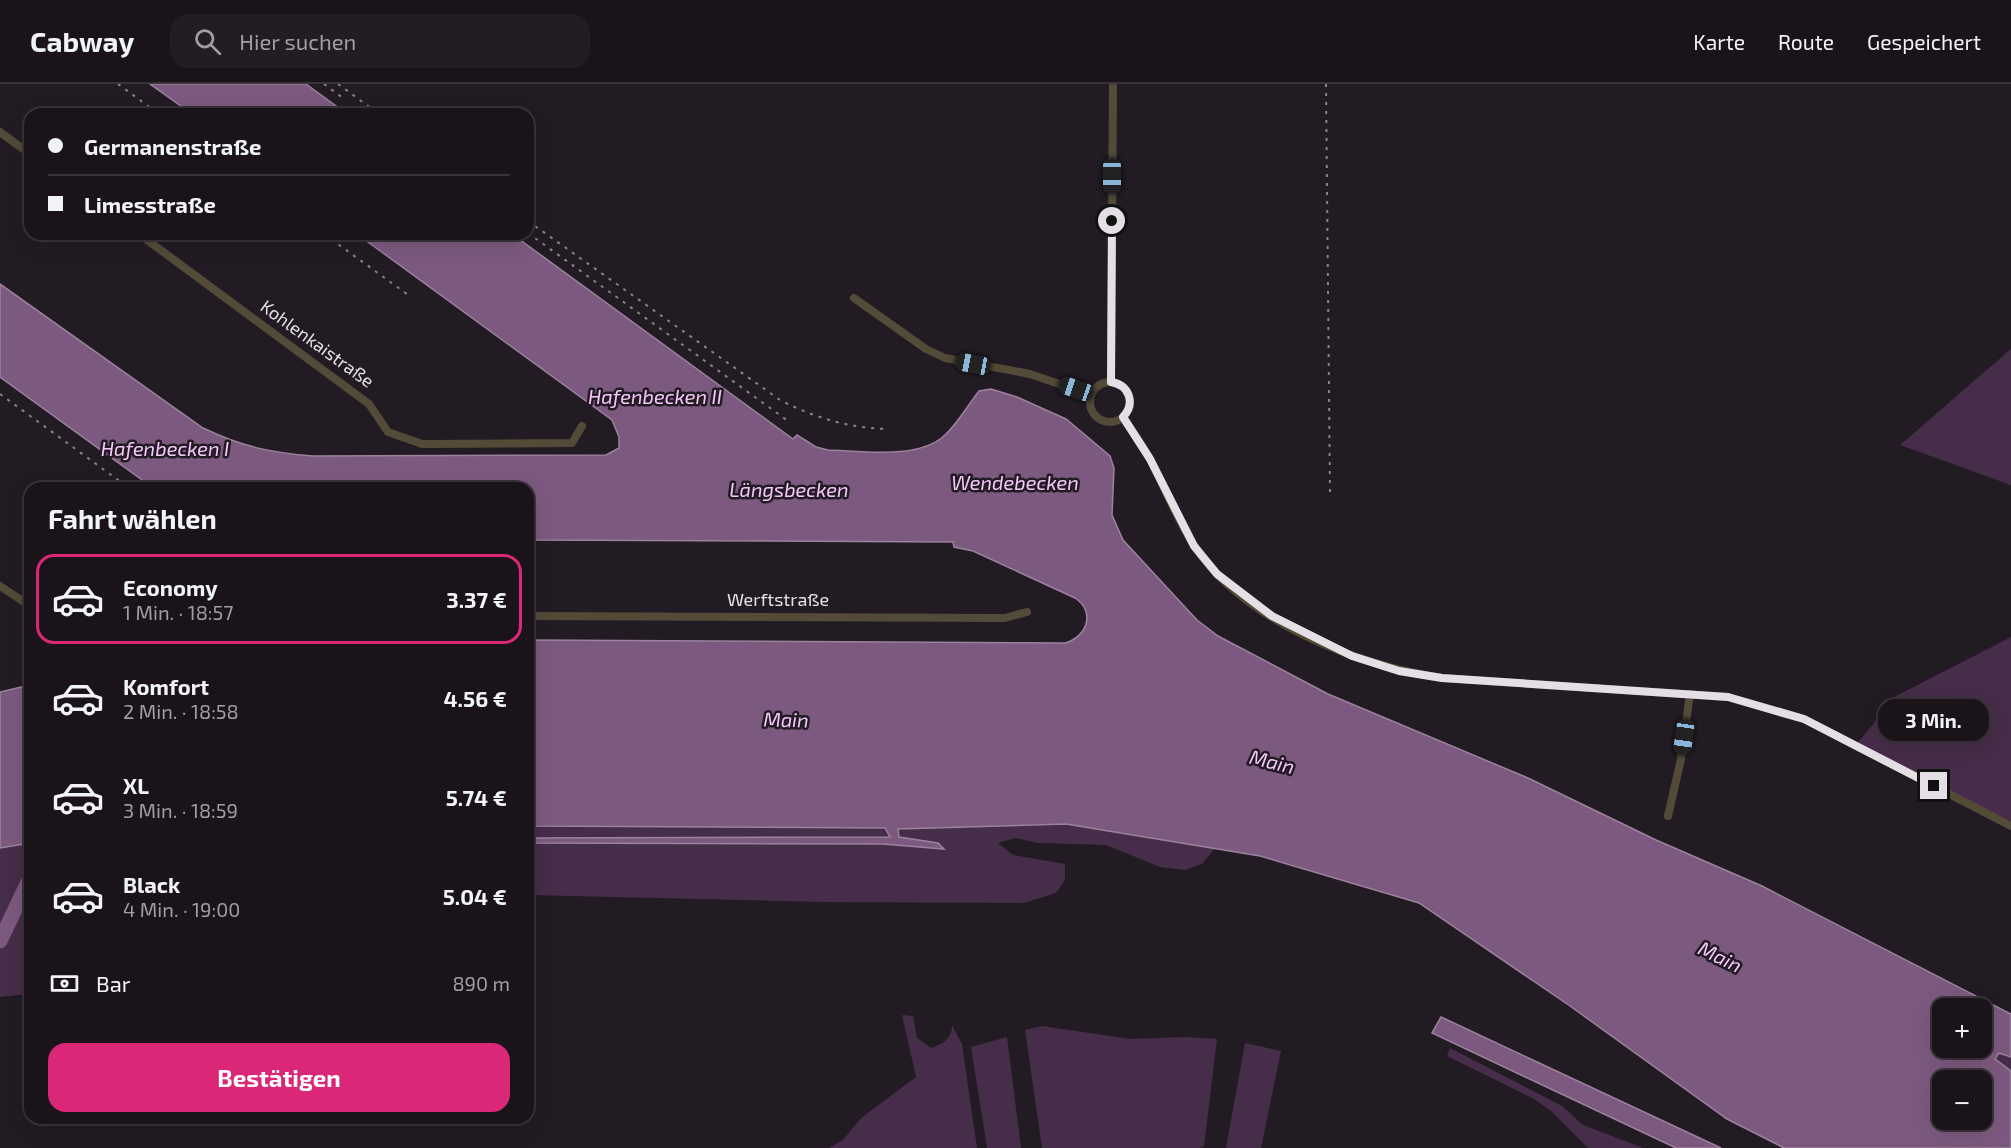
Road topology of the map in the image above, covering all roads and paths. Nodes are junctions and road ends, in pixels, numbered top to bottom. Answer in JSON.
{"nodes":[{"id":1,"x":1113,"y":84,"type":"edge"},
{"id":2,"x":0,"y":132,"type":"edge"},
{"id":3,"x":24,"y":150,"type":"edge"},
{"id":4,"x":147,"y":240,"type":"edge"},
{"id":5,"x":854,"y":298,"type":"dead end"},
{"id":6,"x":1111,"y":382,"type":"junction"},
{"id":7,"x":1091,"y":395,"type":"junction"},
{"id":8,"x":1123,"y":417,"type":"junction"},
{"id":9,"x":582,"y":426,"type":"dead end"},
{"id":10,"x":0,"y":586,"type":"edge"},
{"id":11,"x":24,"y":601,"type":"edge"},
{"id":12,"x":1027,"y":612,"type":"dead end"},
{"id":13,"x":534,"y":616,"type":"edge"},
{"id":14,"x":1690,"y":694,"type":"junction"},
{"id":15,"x":1668,"y":816,"type":"dead end"},
{"id":16,"x":2011,"y":826,"type":"edge"}],
"edges":[{"from":1,"to":6,"type":"street"},
{"from":2,"to":3,"type":"street"},
{"from":4,"to":9,"type":"street","name":"Kohlenkaistraße"},
{"from":5,"to":7,"type":"street"},
{"from":6,"to":7,"type":"street"},
{"from":6,"to":8,"type":"street"},
{"from":7,"to":8,"type":"street"},
{"from":8,"to":14,"type":"street"},
{"from":10,"to":11,"type":"street"},
{"from":12,"to":13,"type":"street","name":"Werftstraße"},
{"from":14,"to":15,"type":"street"},
{"from":14,"to":16,"type":"street"}]}
